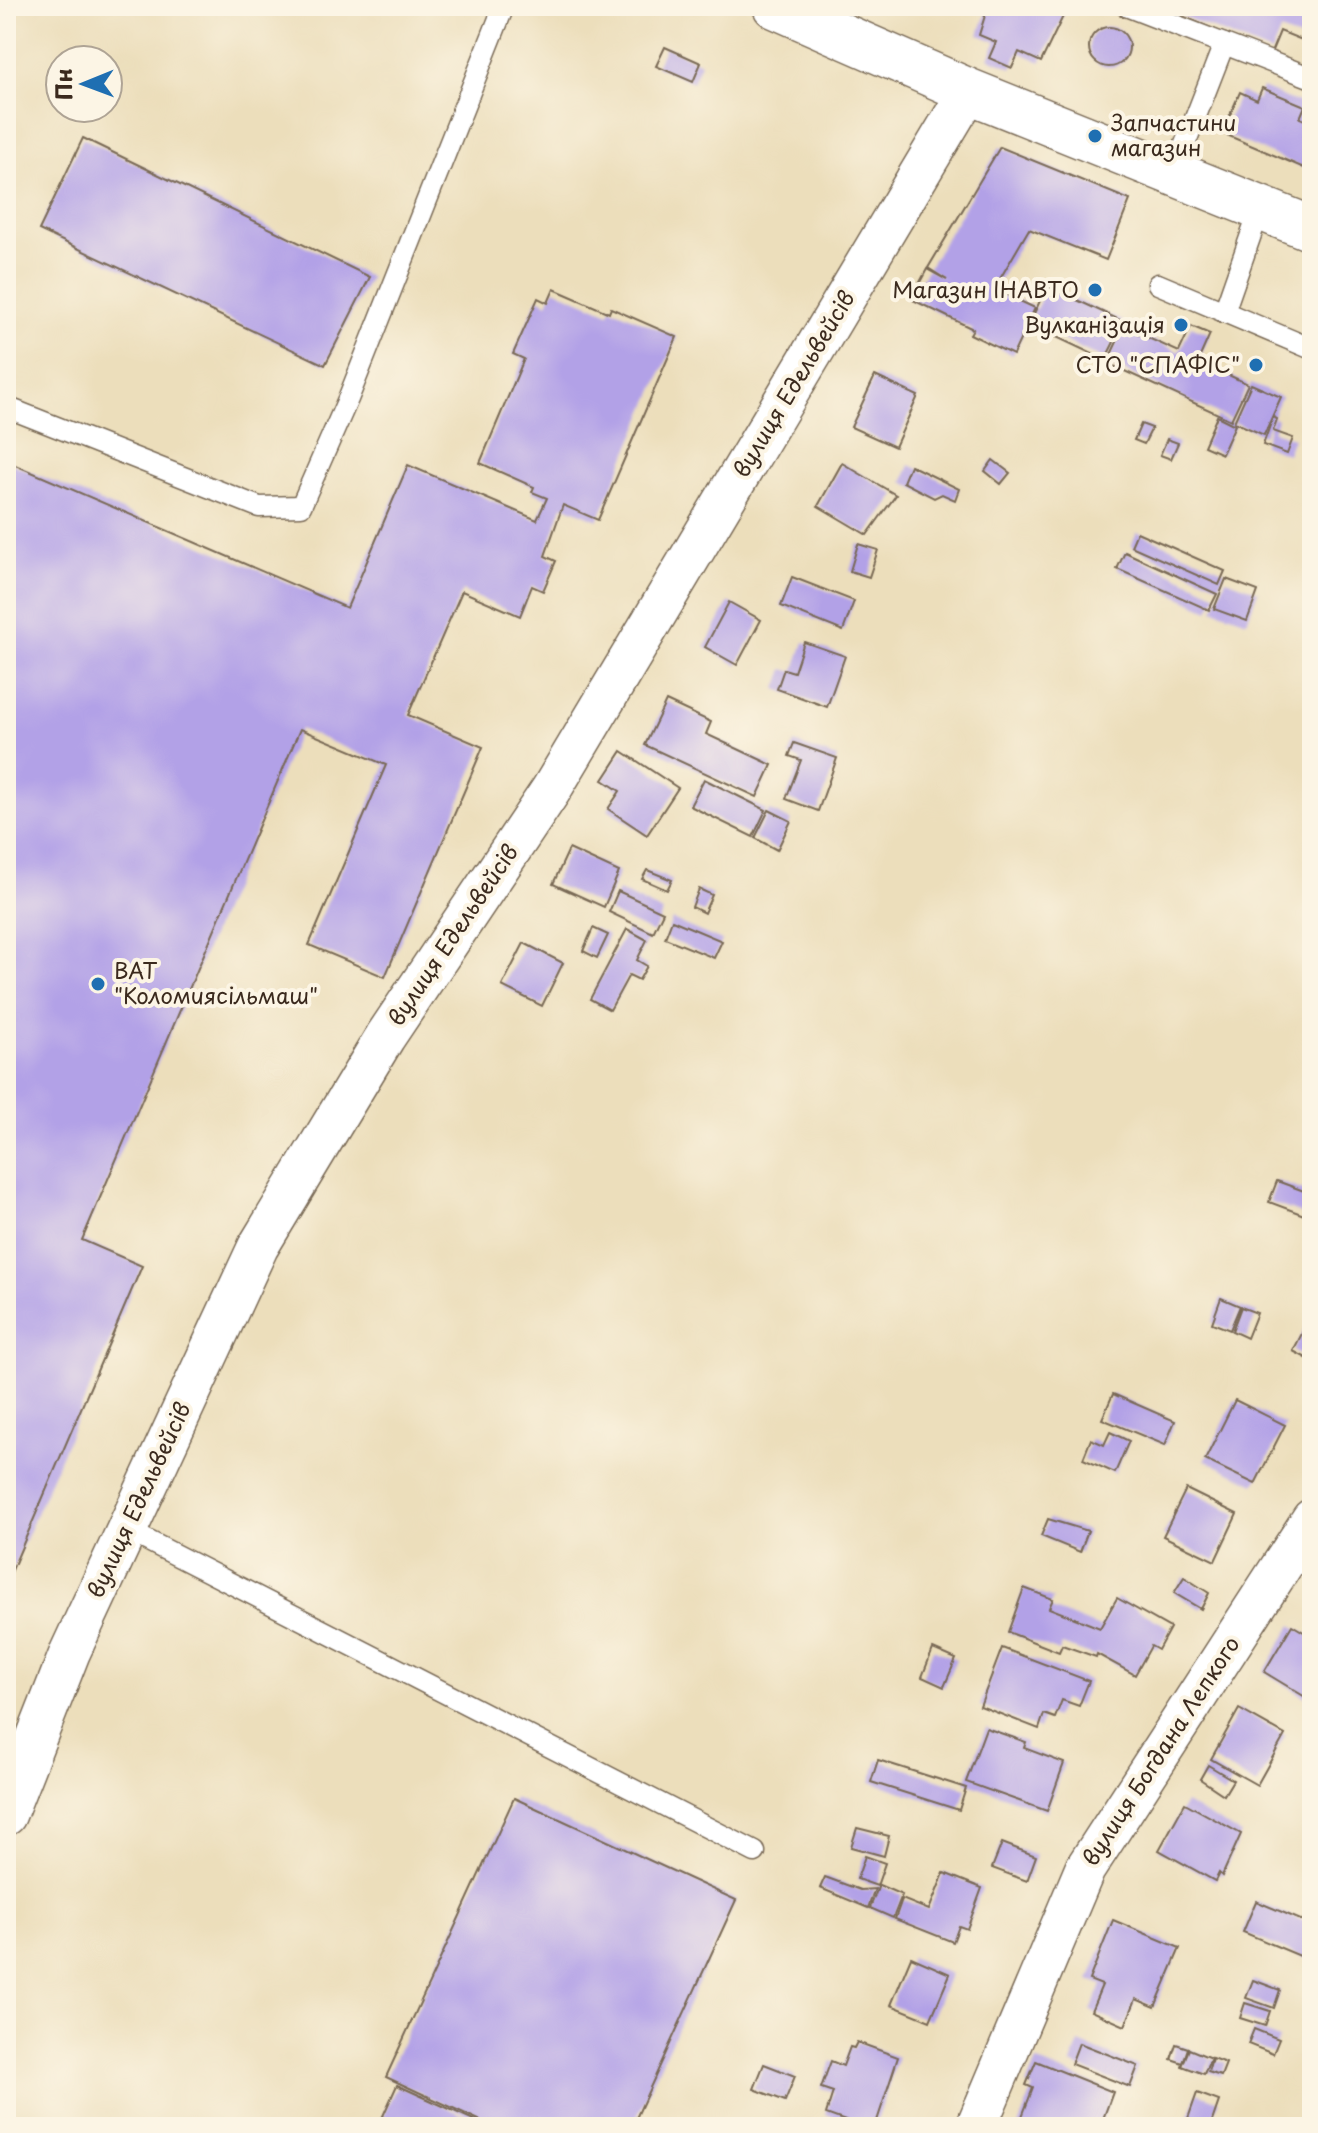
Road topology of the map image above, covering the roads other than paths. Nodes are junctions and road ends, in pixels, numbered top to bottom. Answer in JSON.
{"nodes":[{"id":1,"x":504,"y":6,"type":"edge"},
{"id":2,"x":775,"y":6,"type":"edge"},
{"id":3,"x":1126,"y":6,"type":"edge"},
{"id":4,"x":1224,"y":44,"type":"junction"},
{"id":5,"x":1312,"y":78,"type":"edge"},
{"id":6,"x":969,"y":91,"type":"junction"},
{"id":7,"x":1173,"y":175,"type":"junction"},
{"id":8,"x":1260,"y":209,"type":"junction"},
{"id":9,"x":1312,"y":229,"type":"edge"},
{"id":10,"x":1158,"y":284,"type":"dead end"},
{"id":11,"x":1224,"y":312,"type":"junction"},
{"id":12,"x":1312,"y":349,"type":"edge"},
{"id":13,"x":6,"y":407,"type":"edge"},
{"id":14,"x":1312,"y":1519,"type":"edge"},
{"id":15,"x":125,"y":1529,"type":"junction"},
{"id":16,"x":6,"y":1815,"type":"edge"},
{"id":17,"x":755,"y":1852,"type":"dead end"},
{"id":18,"x":976,"y":2127,"type":"edge"}],
"edges":[{"from":1,"to":13,"type":"lane"},
{"from":2,"to":6,"type":"street"},
{"from":3,"to":4,"type":"lane"},
{"from":4,"to":5,"type":"lane"},
{"from":4,"to":7,"type":"lane"},
{"from":6,"to":7,"type":"street"},
{"from":6,"to":15,"type":"street","name":"вулиця Едельвейсів"},
{"from":7,"to":8,"type":"street"},
{"from":8,"to":9,"type":"street"},
{"from":8,"to":11,"type":"lane"},
{"from":10,"to":11,"type":"lane"},
{"from":11,"to":12,"type":"lane"},
{"from":14,"to":18,"type":"street","name":"вулиця Богдана Лепкого"},
{"from":15,"to":16,"type":"street","name":"вулиця Едельвейсів"},
{"from":15,"to":17,"type":"lane"}]}
